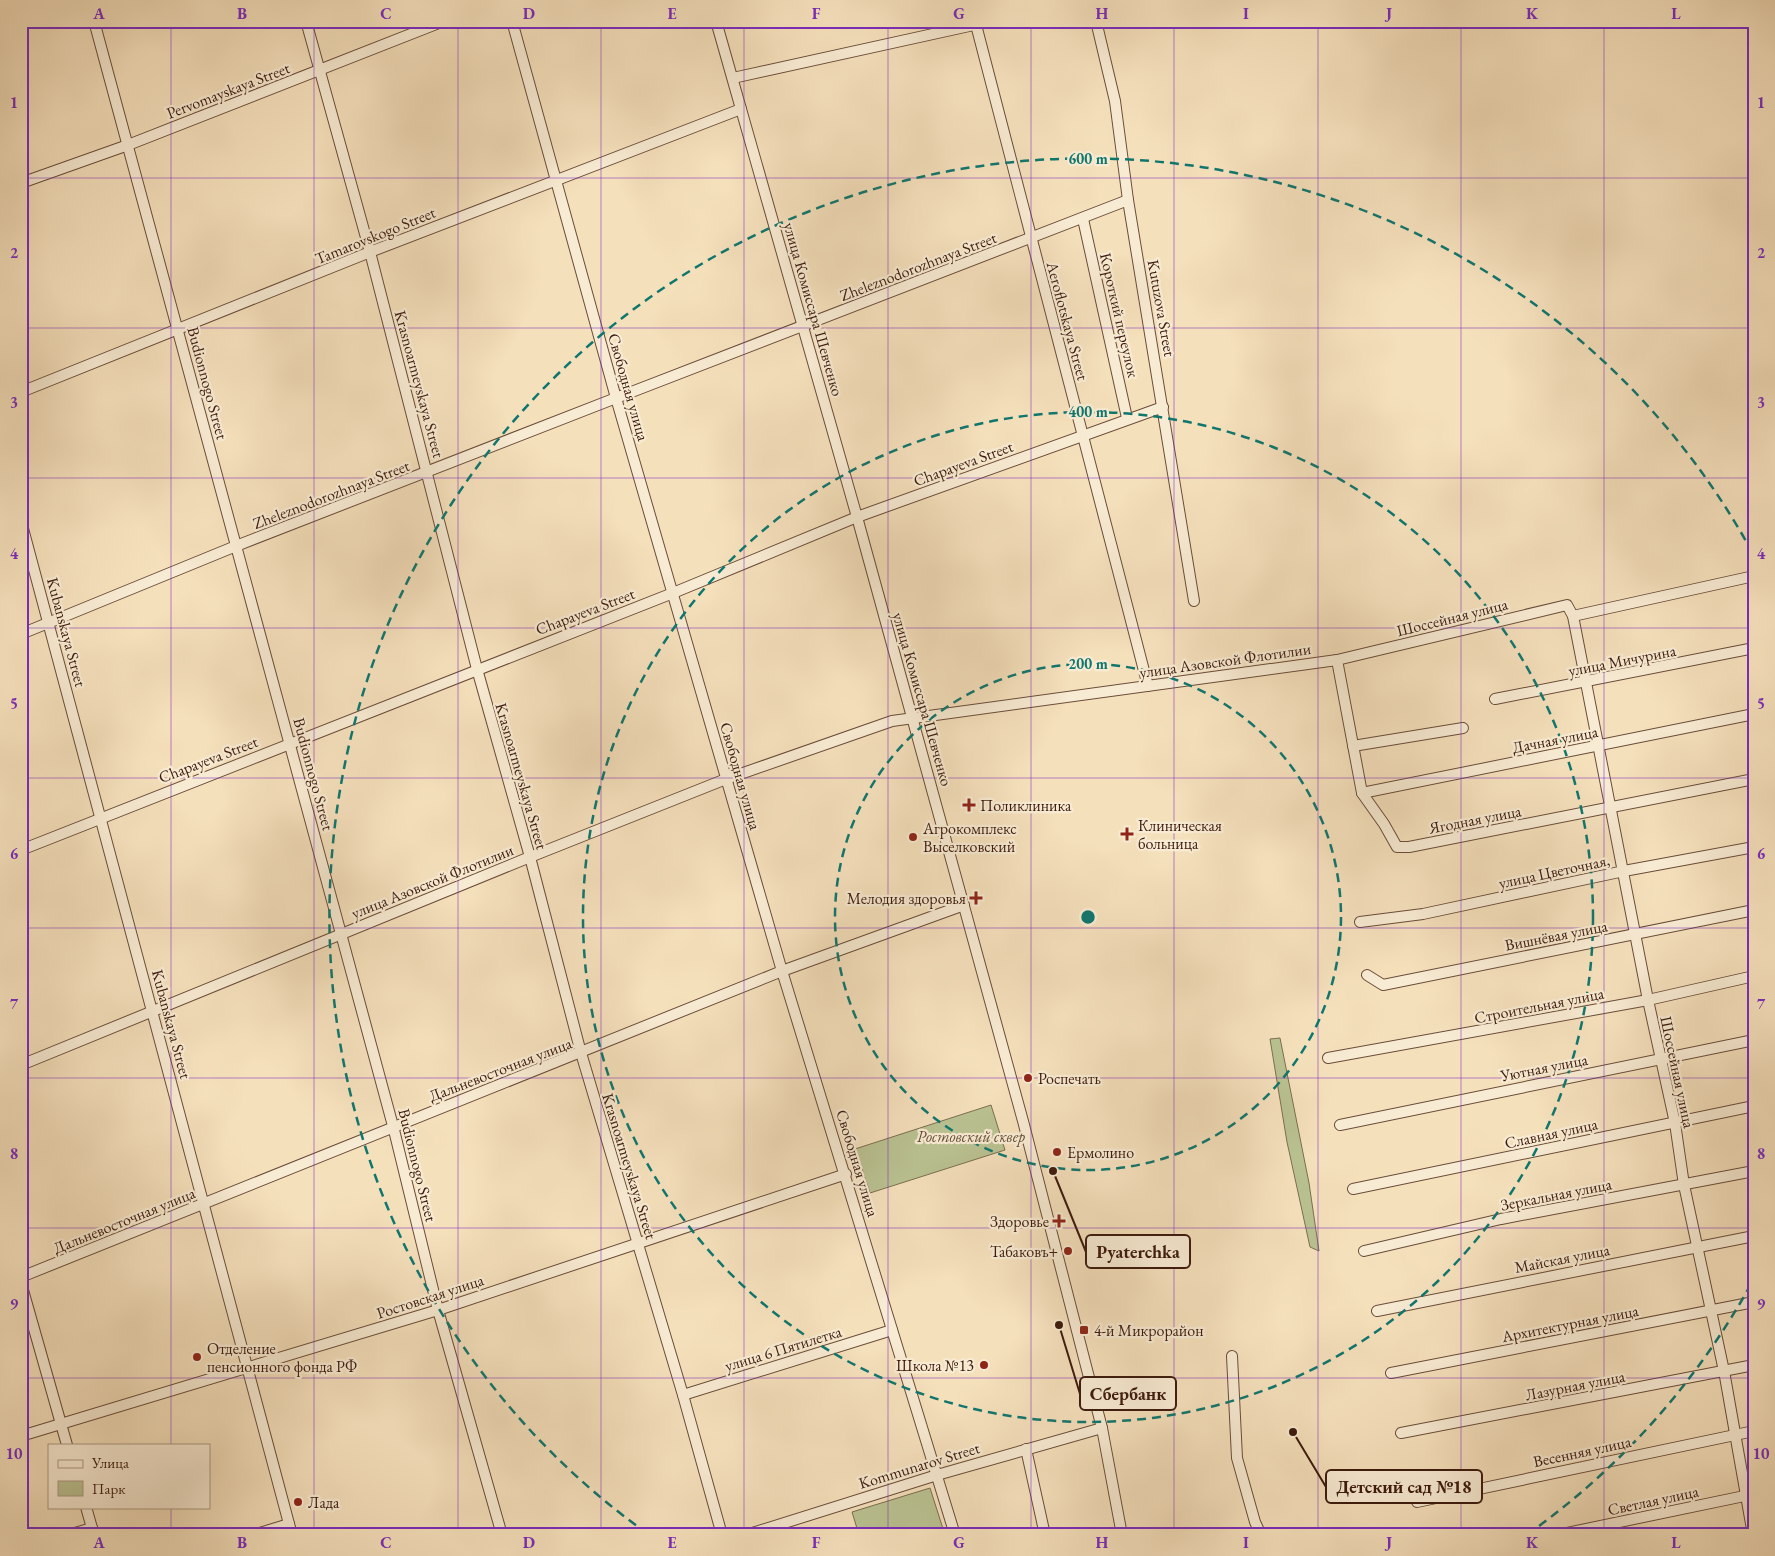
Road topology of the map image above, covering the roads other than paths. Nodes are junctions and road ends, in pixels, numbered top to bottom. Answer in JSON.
{"nodes":[{"id":1,"x":94,"y":21,"type":"edge"},
{"id":2,"x":306,"y":21,"type":"edge"},
{"id":3,"x":444,"y":21,"type":"edge"},
{"id":4,"x":512,"y":21,"type":"edge"},
{"id":5,"x":716,"y":21,"type":"edge"},
{"id":6,"x":992,"y":21,"type":"edge"},
{"id":7,"x":1096,"y":21,"type":"edge"},
{"id":8,"x":975,"y":23,"type":"edge"},
{"id":9,"x":319,"y":70,"type":"junction"},
{"id":10,"x":733,"y":78,"type":"junction"},
{"id":11,"x":741,"y":109,"type":"junction"},
{"id":12,"x":128,"y":145,"type":"junction"},
{"id":13,"x":557,"y":180,"type":"junction"},
{"id":14,"x":21,"y":183,"type":"edge"},
{"id":15,"x":1128,"y":200,"type":"junction"},
{"id":16,"x":1083,"y":219,"type":"junction"},
{"id":17,"x":1030,"y":240,"type":"junction"},
{"id":18,"x":370,"y":252,"type":"junction"},
{"id":19,"x":803,"y":326,"type":"junction"},
{"id":20,"x":178,"y":330,"type":"junction"},
{"id":21,"x":21,"y":392,"type":"edge"},
{"id":22,"x":616,"y":398,"type":"junction"},
{"id":23,"x":1163,"y":407,"type":"junction"},
{"id":24,"x":1127,"y":418,"type":"junction"},
{"id":25,"x":1084,"y":436,"type":"junction"},
{"id":26,"x":428,"y":473,"type":"junction"},
{"id":27,"x":858,"y":518,"type":"junction"},
{"id":28,"x":21,"y":521,"type":"edge"},
{"id":29,"x":236,"y":546,"type":"junction"},
{"id":30,"x":1754,"y":576,"type":"edge"},
{"id":31,"x":673,"y":593,"type":"junction"},
{"id":32,"x":1194,"y":601,"type":"dead end"},
{"id":33,"x":1573,"y":616,"type":"junction"},
{"id":34,"x":49,"y":623,"type":"junction"},
{"id":35,"x":21,"y":634,"type":"edge"},
{"id":36,"x":1754,"y":648,"type":"edge"},
{"id":37,"x":1334,"y":660,"type":"junction"},
{"id":38,"x":477,"y":669,"type":"junction"},
{"id":39,"x":1586,"y":682,"type":"junction"},
{"id":40,"x":1148,"y":686,"type":"junction"},
{"id":41,"x":1495,"y":699,"type":"dead end"},
{"id":42,"x":1754,"y":714,"type":"edge"},
{"id":43,"x":913,"y":717,"type":"junction"},
{"id":44,"x":1463,"y":728,"type":"dead end"},
{"id":45,"x":290,"y":743,"type":"junction"},
{"id":46,"x":1353,"y":746,"type":"junction"},
{"id":47,"x":1598,"y":746,"type":"junction"},
{"id":48,"x":726,"y":779,"type":"junction"},
{"id":49,"x":1754,"y":779,"type":"edge"},
{"id":50,"x":1362,"y":793,"type":"junction"},
{"id":51,"x":1610,"y":808,"type":"junction"},
{"id":52,"x":102,"y":817,"type":"junction"},
{"id":53,"x":1754,"y":847,"type":"edge"},
{"id":54,"x":21,"y":850,"type":"edge"},
{"id":55,"x":530,"y":857,"type":"junction"},
{"id":56,"x":1624,"y":871,"type":"junction"},
{"id":57,"x":964,"y":905,"type":"junction"},
{"id":58,"x":1754,"y":910,"type":"edge"},
{"id":59,"x":1360,"y":922,"type":"dead end"},
{"id":60,"x":1635,"y":934,"type":"junction"},
{"id":61,"x":341,"y":935,"type":"junction"},
{"id":62,"x":782,"y":971,"type":"junction"},
{"id":63,"x":1367,"y":975,"type":"dead end"},
{"id":64,"x":1754,"y":976,"type":"edge"},
{"id":65,"x":1648,"y":1000,"type":"junction"},
{"id":66,"x":154,"y":1011,"type":"junction"},
{"id":67,"x":1754,"y":1040,"type":"edge"},
{"id":68,"x":581,"y":1053,"type":"junction"},
{"id":69,"x":1328,"y":1058,"type":"dead end"},
{"id":70,"x":1662,"y":1061,"type":"junction"},
{"id":71,"x":21,"y":1065,"type":"edge"},
{"id":72,"x":1754,"y":1106,"type":"edge"},
{"id":73,"x":1675,"y":1123,"type":"junction"},
{"id":74,"x":1340,"y":1125,"type":"dead end"},
{"id":75,"x":393,"y":1126,"type":"junction"},
{"id":76,"x":1754,"y":1171,"type":"edge"},
{"id":77,"x":846,"y":1174,"type":"junction"},
{"id":78,"x":1684,"y":1185,"type":"junction"},
{"id":79,"x":1353,"y":1188,"type":"dead end"},
{"id":80,"x":204,"y":1205,"type":"junction"},
{"id":81,"x":1754,"y":1236,"type":"edge"},
{"id":82,"x":638,"y":1243,"type":"junction"},
{"id":83,"x":1697,"y":1248,"type":"junction"},
{"id":84,"x":1364,"y":1251,"type":"dead end"},
{"id":85,"x":21,"y":1277,"type":"edge"},
{"id":86,"x":21,"y":1283,"type":"edge"},
{"id":87,"x":1754,"y":1302,"type":"edge"},
{"id":88,"x":438,"y":1310,"type":"junction"},
{"id":89,"x":1377,"y":1310,"type":"dead end"},
{"id":90,"x":1711,"y":1311,"type":"junction"},
{"id":91,"x":892,"y":1330,"type":"junction"},
{"id":92,"x":1232,"y":1356,"type":"dead end"},
{"id":93,"x":1754,"y":1365,"type":"edge"},
{"id":94,"x":248,"y":1368,"type":"junction"},
{"id":95,"x":1724,"y":1371,"type":"junction"},
{"id":96,"x":1391,"y":1373,"type":"dead end"},
{"id":97,"x":683,"y":1395,"type":"junction"},
{"id":98,"x":60,"y":1424,"type":"junction"},
{"id":99,"x":1102,"y":1428,"type":"junction"},
{"id":100,"x":1754,"y":1431,"type":"edge"},
{"id":101,"x":1401,"y":1434,"type":"dead end"},
{"id":102,"x":1736,"y":1435,"type":"junction"},
{"id":103,"x":21,"y":1436,"type":"edge"},
{"id":104,"x":67,"y":1444,"type":"edge"},
{"id":105,"x":1026,"y":1449,"type":"junction"},
{"id":106,"x":936,"y":1475,"type":"junction"},
{"id":107,"x":1749,"y":1495,"type":"edge"},
{"id":108,"x":1417,"y":1502,"type":"dead end"},
{"id":109,"x":86,"y":1508,"type":"edge"},
{"id":110,"x":289,"y":1524,"type":"junction"},
{"id":111,"x":93,"y":1531,"type":"edge"},
{"id":112,"x":68,"y":1535,"type":"edge"},
{"id":113,"x":253,"y":1535,"type":"edge"},
{"id":114,"x":292,"y":1535,"type":"edge"},
{"id":115,"x":502,"y":1535,"type":"edge"},
{"id":116,"x":722,"y":1535,"type":"edge"},
{"id":117,"x":746,"y":1535,"type":"edge"},
{"id":118,"x":955,"y":1535,"type":"edge"},
{"id":119,"x":1046,"y":1535,"type":"edge"},
{"id":120,"x":1122,"y":1535,"type":"edge"},
{"id":121,"x":1261,"y":1535,"type":"edge"},
{"id":122,"x":1557,"y":1535,"type":"edge"},
{"id":123,"x":1753,"y":1535,"type":"edge"}],
"edges":[{"from":1,"to":12,"type":"street","name":"Budionnogo Street"},
{"from":2,"to":9,"type":"street","name":"Krasnoarmeyskaya Street"},
{"from":3,"to":9,"type":"street","name":"Pervomayskaya Street"},
{"from":4,"to":13,"type":"street","name":"Свободная улица"},
{"from":5,"to":10,"type":"street","name":"улица Комиссара Шевченко"},
{"from":6,"to":8,"type":"street"},
{"from":7,"to":15,"type":"street","name":"Kutuzova Street"},
{"from":8,"to":10,"type":"street"},
{"from":8,"to":17,"type":"street","name":"Aeroflotskaya Street"},
{"from":9,"to":12,"type":"street","name":"Pervomayskaya Street"},
{"from":9,"to":18,"type":"street","name":"Krasnoarmeyskaya Street"},
{"from":10,"to":11,"type":"street","name":"улица Комиссара Шевченко"},
{"from":11,"to":13,"type":"street","name":"Tamarovskogo Street"},
{"from":11,"to":19,"type":"street","name":"улица Комиссара Шевченко"},
{"from":12,"to":14,"type":"street","name":"Pervomayskaya Street"},
{"from":12,"to":20,"type":"street","name":"Budionnogo Street"},
{"from":13,"to":18,"type":"street","name":"Tamarovskogo Street"},
{"from":13,"to":22,"type":"street","name":"Свободная улица"},
{"from":15,"to":16,"type":"street","name":"Zheleznodorozhnaya Street"},
{"from":15,"to":23,"type":"street","name":"Kutuzova Street"},
{"from":16,"to":17,"type":"street","name":"Zheleznodorozhnaya Street"},
{"from":16,"to":24,"type":"street","name":"Короткий переулок"},
{"from":17,"to":19,"type":"street","name":"Zheleznodorozhnaya Street"},
{"from":17,"to":25,"type":"street","name":"Aeroflotskaya Street"},
{"from":18,"to":20,"type":"street","name":"Tamarovskogo Street"},
{"from":18,"to":26,"type":"street","name":"Krasnoarmeyskaya Street"},
{"from":19,"to":22,"type":"street","name":"Zheleznodorozhnaya Street"},
{"from":19,"to":27,"type":"street","name":"улица Комиссара Шевченко"},
{"from":20,"to":21,"type":"street","name":"Tamarovskogo Street"},
{"from":20,"to":29,"type":"street","name":"Budionnogo Street"},
{"from":22,"to":26,"type":"street","name":"Zheleznodorozhnaya Street"},
{"from":22,"to":31,"type":"street","name":"Свободная улица"},
{"from":23,"to":24,"type":"street","name":"Chapayeva Street"},
{"from":23,"to":32,"type":"street","name":"Kutuzova Street"},
{"from":24,"to":25,"type":"street","name":"Chapayeva Street"},
{"from":25,"to":27,"type":"street","name":"Chapayeva Street"},
{"from":25,"to":40,"type":"street","name":"Aeroflotskaya Street"},
{"from":26,"to":29,"type":"street","name":"Zheleznodorozhnaya Street"},
{"from":26,"to":38,"type":"street","name":"Krasnoarmeyskaya Street"},
{"from":27,"to":31,"type":"street","name":"Chapayeva Street"},
{"from":27,"to":43,"type":"street","name":"улица Комиссара Шевченко"},
{"from":28,"to":34,"type":"street","name":"Kubanskaya Street"},
{"from":29,"to":34,"type":"street","name":"Zheleznodorozhnaya Street"},
{"from":29,"to":45,"type":"street","name":"Budionnogo Street"},
{"from":30,"to":33,"type":"street"},
{"from":31,"to":38,"type":"street","name":"Chapayeva Street"},
{"from":31,"to":48,"type":"street","name":"Свободная улица"},
{"from":33,"to":37,"type":"street","name":"Шоссейная улица"},
{"from":33,"to":39,"type":"street","name":"Шоссейная улица"},
{"from":34,"to":35,"type":"street","name":"Zheleznodorozhnaya Street"},
{"from":34,"to":52,"type":"street","name":"Kubanskaya Street"},
{"from":36,"to":39,"type":"street","name":"улица Мичурина"},
{"from":37,"to":40,"type":"street","name":"улица Азовской Флотилии"},
{"from":37,"to":46,"type":"street","name":"Ягодная улица"},
{"from":38,"to":45,"type":"street","name":"Chapayeva Street"},
{"from":38,"to":55,"type":"street","name":"Krasnoarmeyskaya Street"},
{"from":39,"to":41,"type":"street","name":"улица Мичурина"},
{"from":39,"to":47,"type":"street","name":"Шоссейная улица"},
{"from":40,"to":43,"type":"street","name":"улица Азовской Флотилии"},
{"from":42,"to":47,"type":"street","name":"Дачная улица"},
{"from":43,"to":48,"type":"street","name":"улица Азовской Флотилии"},
{"from":43,"to":57,"type":"street","name":"улица Комиссара Шевченко"},
{"from":44,"to":46,"type":"street"},
{"from":45,"to":52,"type":"street","name":"Chapayeva Street"},
{"from":45,"to":61,"type":"street","name":"Budionnogo Street"},
{"from":46,"to":50,"type":"street","name":"Ягодная улица"},
{"from":47,"to":50,"type":"street","name":"Дачная улица"},
{"from":47,"to":51,"type":"street","name":"Шоссейная улица"},
{"from":48,"to":55,"type":"street","name":"улица Азовской Флотилии"},
{"from":48,"to":62,"type":"street","name":"Свободная улица"},
{"from":49,"to":51,"type":"street","name":"Ягодная улица"},
{"from":50,"to":51,"type":"street","name":"Ягодная улица"},
{"from":51,"to":56,"type":"street","name":"Шоссейная улица"},
{"from":52,"to":54,"type":"street","name":"Chapayeva Street"},
{"from":52,"to":66,"type":"street","name":"Kubanskaya Street"},
{"from":53,"to":56,"type":"street","name":"улица Цветочная,"},
{"from":55,"to":61,"type":"street","name":"улица Азовской Флотилии"},
{"from":55,"to":68,"type":"street","name":"Krasnoarmeyskaya Street"},
{"from":56,"to":59,"type":"street","name":"улица Цветочная,"},
{"from":56,"to":60,"type":"street","name":"Шоссейная улица"},
{"from":57,"to":62,"type":"street","name":"Дальневосточная улица"},
{"from":57,"to":99,"type":"street","name":"улица Комиссара Шевченко"},
{"from":58,"to":60,"type":"street","name":"Вишнёвая улица"},
{"from":60,"to":63,"type":"street","name":"Вишнёвая улица"},
{"from":60,"to":65,"type":"street","name":"Шоссейная улица"},
{"from":61,"to":66,"type":"street","name":"улица Азовской Флотилии"},
{"from":61,"to":75,"type":"street","name":"Budionnogo Street"},
{"from":62,"to":68,"type":"street","name":"Дальневосточная улица"},
{"from":62,"to":77,"type":"street","name":"Свободная улица"},
{"from":64,"to":65,"type":"street","name":"Строительная улица"},
{"from":65,"to":69,"type":"street","name":"Строительная улица"},
{"from":65,"to":70,"type":"street","name":"Шоссейная улица"},
{"from":66,"to":71,"type":"street","name":"улица Азовской Флотилии"},
{"from":66,"to":80,"type":"street","name":"Kubanskaya Street"},
{"from":67,"to":70,"type":"street","name":"Уютная улица"},
{"from":68,"to":75,"type":"street","name":"Дальневосточная улица"},
{"from":68,"to":82,"type":"street","name":"Krasnoarmeyskaya Street"},
{"from":70,"to":73,"type":"street","name":"Шоссейная улица"},
{"from":70,"to":74,"type":"street","name":"Уютная улица"},
{"from":72,"to":73,"type":"street","name":"Славная улица"},
{"from":73,"to":78,"type":"street","name":"Шоссейная улица"},
{"from":73,"to":79,"type":"street","name":"Славная улица"},
{"from":75,"to":80,"type":"street","name":"Дальневосточная улица"},
{"from":75,"to":88,"type":"street","name":"Budionnogo Street"},
{"from":76,"to":78,"type":"street","name":"Зеркальная улица"},
{"from":77,"to":82,"type":"street","name":"Ростовская улица"},
{"from":77,"to":91,"type":"street","name":"Свободная улица"},
{"from":78,"to":83,"type":"street","name":"Шоссейная улица"},
{"from":78,"to":84,"type":"street","name":"Зеркальная улица"},
{"from":80,"to":85,"type":"street","name":"Дальневосточная улица"},
{"from":80,"to":94,"type":"street","name":"Kubanskaya Street"},
{"from":81,"to":83,"type":"street","name":"Майская улица"},
{"from":82,"to":88,"type":"street","name":"Ростовская улица"},
{"from":82,"to":97,"type":"street","name":"Krasnoarmeyskaya Street"},
{"from":83,"to":89,"type":"street","name":"Майская улица"},
{"from":83,"to":90,"type":"street","name":"Шоссейная улица"},
{"from":86,"to":98,"type":"street"},
{"from":87,"to":90,"type":"street","name":"Архитектурная улица"},
{"from":88,"to":94,"type":"street","name":"Ростовская улица"},
{"from":88,"to":115,"type":"street","name":"Budionnogo Street"},
{"from":90,"to":95,"type":"street","name":"Шоссейная улица"},
{"from":90,"to":96,"type":"street","name":"Архитектурная улица"},
{"from":91,"to":97,"type":"street","name":"улица 6 Пятилетка"},
{"from":91,"to":106,"type":"street","name":"Свободная улица"},
{"from":92,"to":121,"type":"street"},
{"from":93,"to":95,"type":"street","name":"Лазурная улица"},
{"from":94,"to":98,"type":"street","name":"Ростовская улица"},
{"from":94,"to":110,"type":"street","name":"Kubanskaya Street"},
{"from":95,"to":101,"type":"street","name":"Лазурная улица"},
{"from":95,"to":102,"type":"street","name":"Шоссейная улица"},
{"from":97,"to":116,"type":"street","name":"Krasnoarmeyskaya Street"},
{"from":98,"to":103,"type":"street","name":"Ростовская улица"},
{"from":98,"to":104,"type":"street"},
{"from":99,"to":105,"type":"street","name":"Kommunarov Street"},
{"from":99,"to":120,"type":"street","name":"улица Комиссара Шевченко"},
{"from":100,"to":102,"type":"street","name":"Весенняя улица"},
{"from":102,"to":107,"type":"street","name":"Шоссейная улица"},
{"from":102,"to":108,"type":"street","name":"Весенняя улица"},
{"from":105,"to":106,"type":"street","name":"Kommunarov Street"},
{"from":105,"to":119,"type":"street"},
{"from":106,"to":117,"type":"street","name":"Kommunarov Street"},
{"from":106,"to":118,"type":"street","name":"Свободная улица"},
{"from":107,"to":122,"type":"street","name":"Светлая улица"},
{"from":107,"to":123,"type":"street","name":"Шоссейная улица"},
{"from":109,"to":111,"type":"street"},
{"from":110,"to":113,"type":"street"},
{"from":110,"to":114,"type":"street","name":"Kubanskaya Street"},
{"from":111,"to":112,"type":"street"}]}
